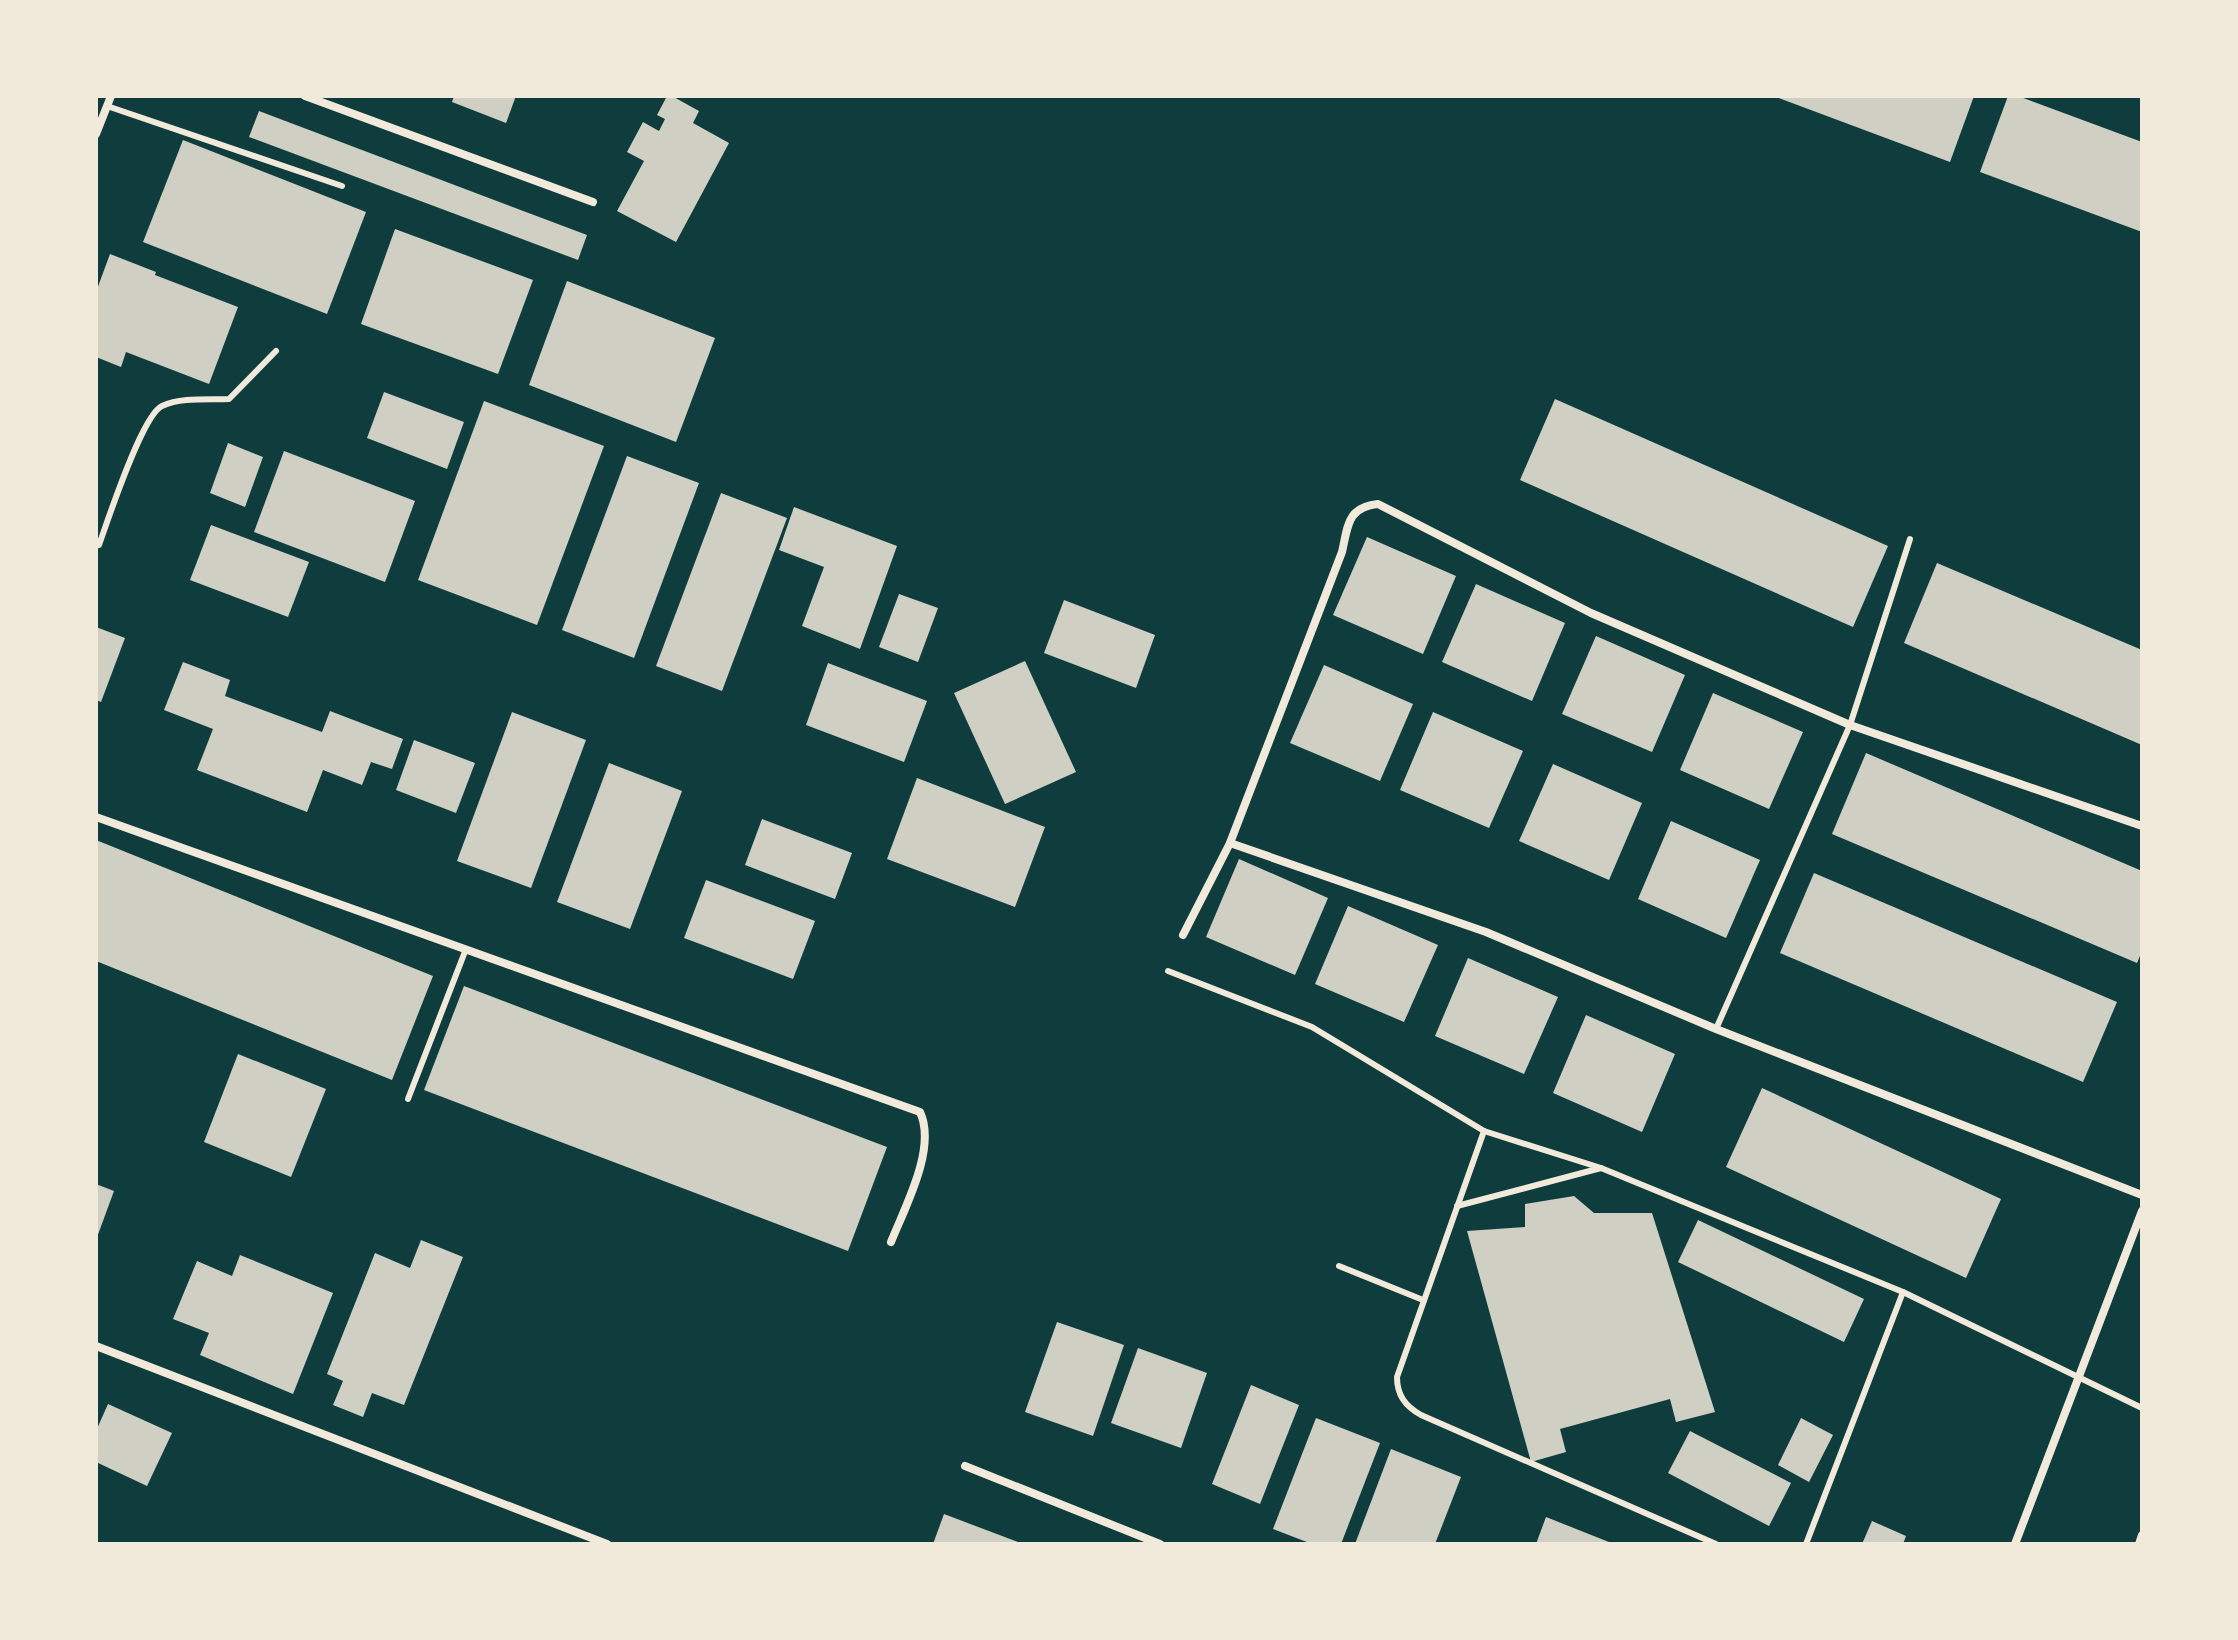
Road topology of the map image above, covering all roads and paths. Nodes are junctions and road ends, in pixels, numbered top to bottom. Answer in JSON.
{"nodes":[{"id":1,"x":111,"y":96,"type":"edge"},
{"id":2,"x":305,"y":96,"type":"edge"},
{"id":3,"x":107,"y":106,"type":"junction"},
{"id":4,"x":96,"y":134,"type":"edge"},
{"id":5,"x":342,"y":186,"type":"dead end"},
{"id":6,"x":593,"y":202,"type":"dead end"},
{"id":7,"x":276,"y":351,"type":"dead end"},
{"id":8,"x":1910,"y":539,"type":"dead end"},
{"id":9,"x":96,"y":546,"type":"edge"},
{"id":10,"x":1850,"y":725,"type":"junction"},
{"id":11,"x":96,"y":817,"type":"edge"},
{"id":12,"x":2142,"y":826,"type":"edge"},
{"id":13,"x":1230,"y":843,"type":"junction"},
{"id":14,"x":1183,"y":935,"type":"dead end"},
{"id":15,"x":466,"y":949,"type":"junction"},
{"id":16,"x":1168,"y":971,"type":"dead end"},
{"id":17,"x":1716,"y":1029,"type":"junction"},
{"id":18,"x":408,"y":1099,"type":"dead end"},
{"id":19,"x":1484,"y":1131,"type":"junction"},
{"id":20,"x":1601,"y":1168,"type":"junction"},
{"id":21,"x":2142,"y":1195,"type":"edge"},
{"id":22,"x":1457,"y":1206,"type":"junction"},
{"id":23,"x":2142,"y":1211,"type":"edge"},
{"id":24,"x":891,"y":1242,"type":"dead end"},
{"id":25,"x":1339,"y":1266,"type":"dead end"},
{"id":26,"x":1903,"y":1292,"type":"junction"},
{"id":27,"x":1423,"y":1300,"type":"junction"},
{"id":28,"x":96,"y":1346,"type":"edge"},
{"id":29,"x":2078,"y":1378,"type":"junction"},
{"id":30,"x":2142,"y":1408,"type":"edge"},
{"id":31,"x":965,"y":1466,"type":"dead end"},
{"id":32,"x":2142,"y":1535,"type":"edge"},
{"id":33,"x":607,"y":1544,"type":"edge"},
{"id":34,"x":1160,"y":1544,"type":"edge"},
{"id":35,"x":1716,"y":1544,"type":"edge"},
{"id":36,"x":1806,"y":1544,"type":"edge"},
{"id":37,"x":2015,"y":1544,"type":"edge"},
{"id":38,"x":2139,"y":1544,"type":"edge"}],
"edges":[{"from":1,"to":3,"type":"street"},
{"from":2,"to":6,"type":"street"},
{"from":3,"to":4,"type":"street"},
{"from":3,"to":5,"type":"lane"},
{"from":7,"to":9,"type":"lane"},
{"from":8,"to":10,"type":"lane"},
{"from":10,"to":12,"type":"street"},
{"from":10,"to":13,"type":"street"},
{"from":10,"to":17,"type":"lane"},
{"from":11,"to":15,"type":"street"},
{"from":13,"to":14,"type":"street"},
{"from":13,"to":17,"type":"street"},
{"from":15,"to":18,"type":"lane"},
{"from":15,"to":24,"type":"street"},
{"from":16,"to":19,"type":"lane"},
{"from":17,"to":21,"type":"street"},
{"from":19,"to":20,"type":"lane"},
{"from":19,"to":22,"type":"lane"},
{"from":20,"to":22,"type":"lane"},
{"from":20,"to":26,"type":"lane"},
{"from":22,"to":27,"type":"lane"},
{"from":23,"to":29,"type":"street"},
{"from":25,"to":27,"type":"lane"},
{"from":26,"to":29,"type":"lane"},
{"from":26,"to":36,"type":"lane"},
{"from":27,"to":35,"type":"lane"},
{"from":28,"to":33,"type":"street"},
{"from":29,"to":30,"type":"lane"},
{"from":29,"to":37,"type":"street"},
{"from":31,"to":34,"type":"street"},
{"from":32,"to":38,"type":"street"}]}
